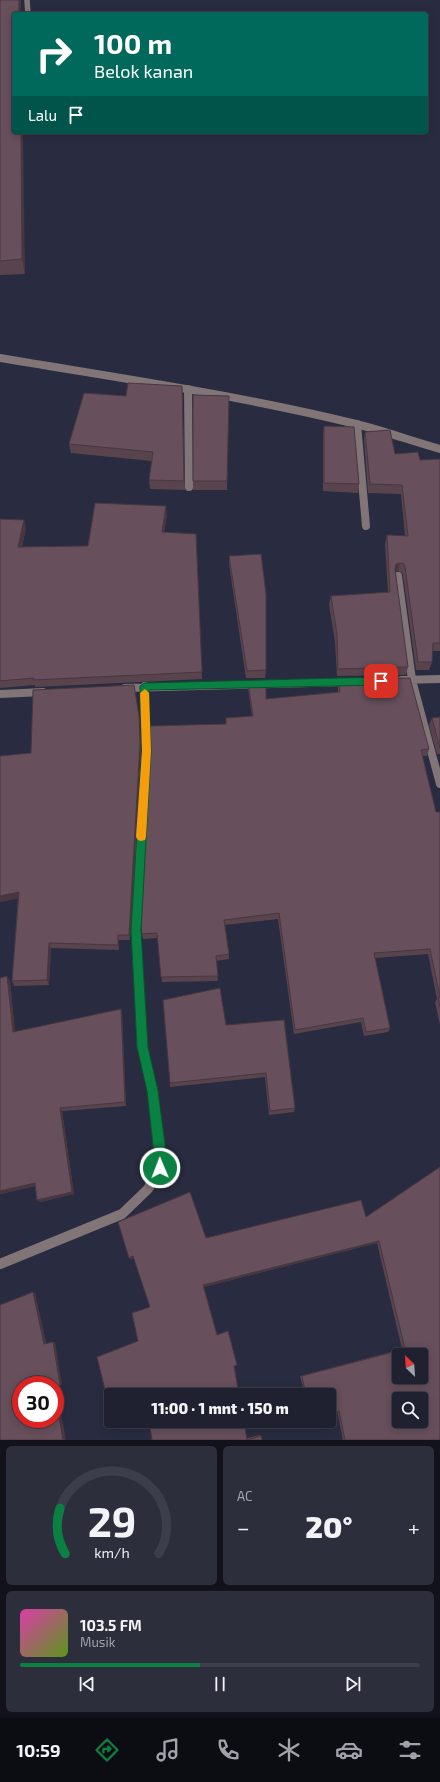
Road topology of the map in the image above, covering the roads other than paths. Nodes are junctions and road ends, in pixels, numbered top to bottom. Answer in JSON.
{"nodes":[{"id":1,"x":27,"y":0,"type":"edge"},
{"id":2,"x":28,"y":12,"type":"edge"},
{"id":3,"x":0,"y":358,"type":"edge"},
{"id":4,"x":188,"y":395,"type":"junction"},
{"id":5,"x":357,"y":428,"type":"junction"},
{"id":6,"x":440,"y":450,"type":"edge"},
{"id":7,"x":189,"y":487,"type":"dead end"},
{"id":8,"x":366,"y":526,"type":"dead end"},
{"id":9,"x":398,"y":576,"type":"edge"},
{"id":10,"x":440,"y":679,"type":"edge"},
{"id":11,"x":412,"y":680,"type":"junction"},
{"id":12,"x":396,"y":681,"type":"edge"},
{"id":13,"x":357,"y":682,"type":"edge"},
{"id":14,"x":145,"y":686,"type":"junction"},
{"id":15,"x":114,"y":688,"type":"edge"},
{"id":16,"x":53,"y":691,"type":"edge"},
{"id":17,"x":0,"y":694,"type":"edge"},
{"id":18,"x":440,"y":784,"type":"edge"},
{"id":19,"x":0,"y":1264,"type":"edge"}],
"edges":[{"from":1,"to":2,"type":"street"},
{"from":3,"to":4,"type":"street"},
{"from":4,"to":5,"type":"street"},
{"from":4,"to":7,"type":"street"},
{"from":5,"to":6,"type":"street"},
{"from":5,"to":8,"type":"street"},
{"from":9,"to":11,"type":"street"},
{"from":10,"to":11,"type":"street"},
{"from":11,"to":12,"type":"street"},
{"from":11,"to":18,"type":"street"},
{"from":13,"to":14,"type":"street"},
{"from":14,"to":15,"type":"street"},
{"from":14,"to":19,"type":"street"},
{"from":16,"to":17,"type":"street"}]}
